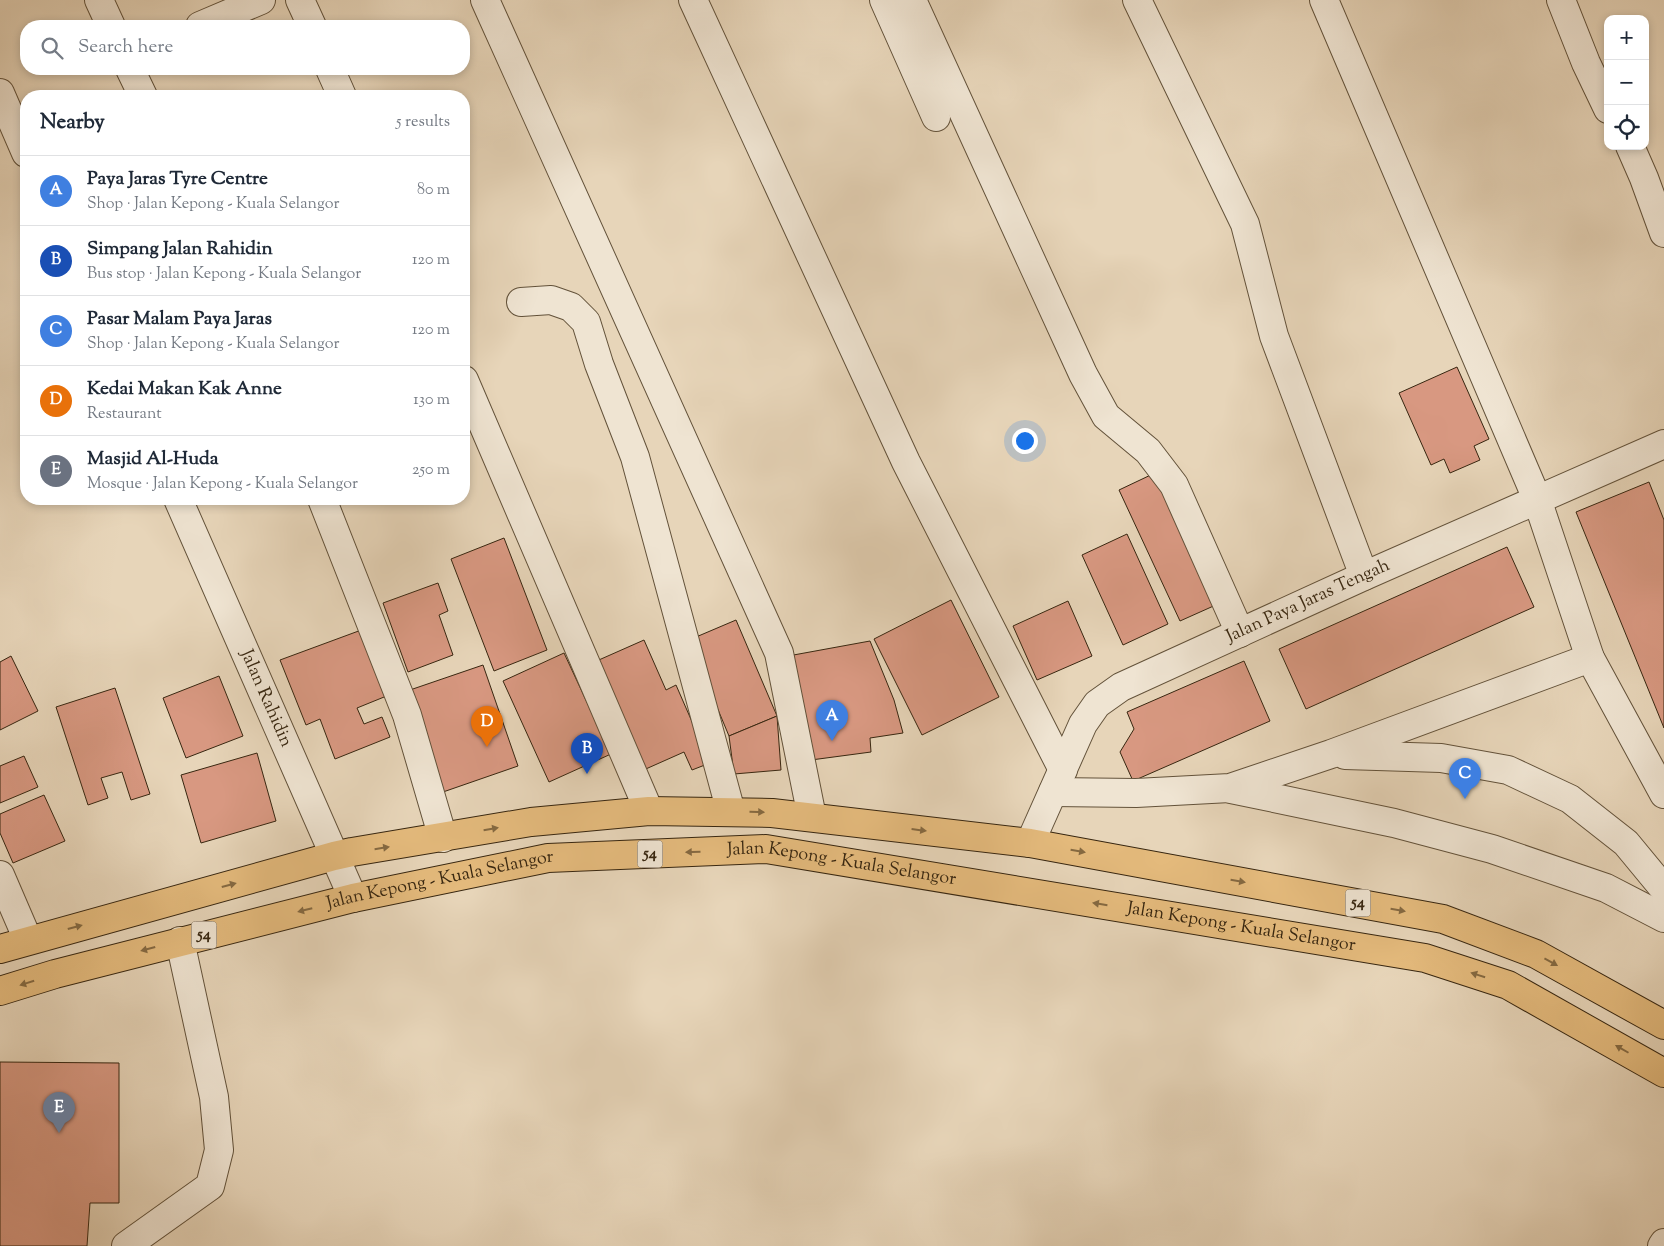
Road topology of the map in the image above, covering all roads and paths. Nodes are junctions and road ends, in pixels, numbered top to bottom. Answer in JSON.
{"nodes":[{"id":1,"x":99,"y":0,"type":"edge"},
{"id":2,"x":261,"y":0,"type":"edge"},
{"id":3,"x":300,"y":0,"type":"edge"},
{"id":4,"x":484,"y":0,"type":"edge"},
{"id":5,"x":693,"y":0,"type":"edge"},
{"id":6,"x":884,"y":0,"type":"edge"},
{"id":7,"x":912,"y":0,"type":"edge"},
{"id":8,"x":1137,"y":0,"type":"edge"},
{"id":9,"x":1324,"y":0,"type":"edge"},
{"id":10,"x":1561,"y":0,"type":"edge"},
{"id":11,"x":107,"y":20,"type":"edge"},
{"id":12,"x":214,"y":20,"type":"edge"},
{"id":13,"x":309,"y":20,"type":"edge"},
{"id":14,"x":133,"y":75,"type":"edge"},
{"id":15,"x":333,"y":75,"type":"edge"},
{"id":16,"x":139,"y":90,"type":"edge"},
{"id":17,"x":339,"y":90,"type":"edge"},
{"id":18,"x":0,"y":93,"type":"edge"},
{"id":19,"x":1606,"y":105,"type":"edge"},
{"id":20,"x":936,"y":117,"type":"dead end"},
{"id":21,"x":20,"y":139,"type":"edge"},
{"id":22,"x":1632,"y":150,"type":"edge"},
{"id":23,"x":1664,"y":233,"type":"edge"},
{"id":24,"x":521,"y":302,"type":"dead end"},
{"id":25,"x":470,"y":394,"type":"edge"},
{"id":26,"x":1664,"y":444,"type":"edge"},
{"id":27,"x":1537,"y":499,"type":"junction"},
{"id":28,"x":181,"y":505,"type":"edge"},
{"id":29,"x":324,"y":505,"type":"edge"},
{"id":30,"x":1364,"y":576,"type":"junction"},
{"id":31,"x":1240,"y":633,"type":"junction"},
{"id":32,"x":1590,"y":658,"type":"junction"},
{"id":33,"x":1331,"y":754,"type":"junction"},
{"id":34,"x":1058,"y":781,"type":"junction"},
{"id":35,"x":1230,"y":788,"type":"junction"},
{"id":36,"x":1664,"y":794,"type":"edge"},
{"id":37,"x":649,"y":811,"type":"junction"},
{"id":38,"x":731,"y":812,"type":"junction"},
{"id":39,"x":812,"y":817,"type":"junction"},
{"id":40,"x":443,"y":838,"type":"junction"},
{"id":41,"x":1030,"y":843,"type":"junction"},
{"id":42,"x":334,"y":856,"type":"junction"},
{"id":43,"x":0,"y":875,"type":"edge"},
{"id":44,"x":1664,"y":889,"type":"edge"},
{"id":45,"x":353,"y":898,"type":"junction"},
{"id":46,"x":1664,"y":918,"type":"edge"},
{"id":47,"x":28,"y":940,"type":"junction"},
{"id":48,"x":180,"y":941,"type":"junction"},
{"id":49,"x":0,"y":949,"type":"edge"},
{"id":50,"x":0,"y":991,"type":"edge"},
{"id":51,"x":1664,"y":1025,"type":"edge"},
{"id":52,"x":1664,"y":1073,"type":"edge"},
{"id":53,"x":126,"y":1246,"type":"edge"}],
"edges":[{"from":1,"to":11,"type":"street"},
{"from":2,"to":12,"type":"street"},
{"from":3,"to":13,"type":"street"},
{"from":4,"to":39,"type":"street"},
{"from":5,"to":34,"type":"street"},
{"from":6,"to":20,"type":"street"},
{"from":7,"to":31,"type":"street"},
{"from":8,"to":30,"type":"street"},
{"from":9,"to":27,"type":"street"},
{"from":10,"to":19,"type":"street"},
{"from":14,"to":16,"type":"street"},
{"from":15,"to":17,"type":"street"},
{"from":18,"to":21,"type":"street"},
{"from":22,"to":23,"type":"street"},
{"from":24,"to":38,"type":"street"},
{"from":25,"to":37,"type":"street"},
{"from":26,"to":27,"type":"street","name":"Jalan Paya Jaras Tengah"},
{"from":27,"to":30,"type":"street","name":"Jalan Paya Jaras Tengah"},
{"from":27,"to":32,"type":"street"},
{"from":28,"to":42,"type":"street","name":"Jalan Rahidin"},
{"from":29,"to":40,"type":"street"},
{"from":30,"to":31,"type":"street","name":"Jalan Paya Jaras Tengah"},
{"from":31,"to":34,"type":"street","name":"Jalan Paya Jaras Tengah"},
{"from":32,"to":33,"type":"street"},
{"from":32,"to":36,"type":"street"},
{"from":33,"to":35,"type":"street"},
{"from":33,"to":44,"type":"street"},
{"from":34,"to":35,"type":"street"},
{"from":34,"to":41,"type":"street","name":"Jalan Paya Jaras Tengah"},
{"from":35,"to":46,"type":"street"},
{"from":37,"to":38,"type":"highway","number":"54"},
{"from":40,"to":37,"type":"highway","number":"54","one_way":true},
{"from":38,"to":39,"type":"highway","number":"54","one_way":true},
{"from":39,"to":41,"type":"highway","number":"54","one_way":true},
{"from":42,"to":40,"type":"highway","number":"54","one_way":true},
{"from":41,"to":51,"type":"highway","number":"54","one_way":true},
{"from":42,"to":45,"type":"street","name":"Jalan Rahidin"},
{"from":47,"to":42,"type":"highway","number":"54","one_way":true},
{"from":43,"to":47,"type":"street"},
{"from":45,"to":48,"type":"highway","name":"Jalan Kepong - Kuala Selangor","number":"54","one_way":true},
{"from":52,"to":45,"type":"highway","name":"Jalan Kepong - Kuala Selangor","number":"54","one_way":true},
{"from":47,"to":49,"type":"highway","number":"54"},
{"from":48,"to":50,"type":"highway","name":"Jalan Kepong - Kuala Selangor","number":"54","one_way":true},
{"from":48,"to":53,"type":"street"}]}
